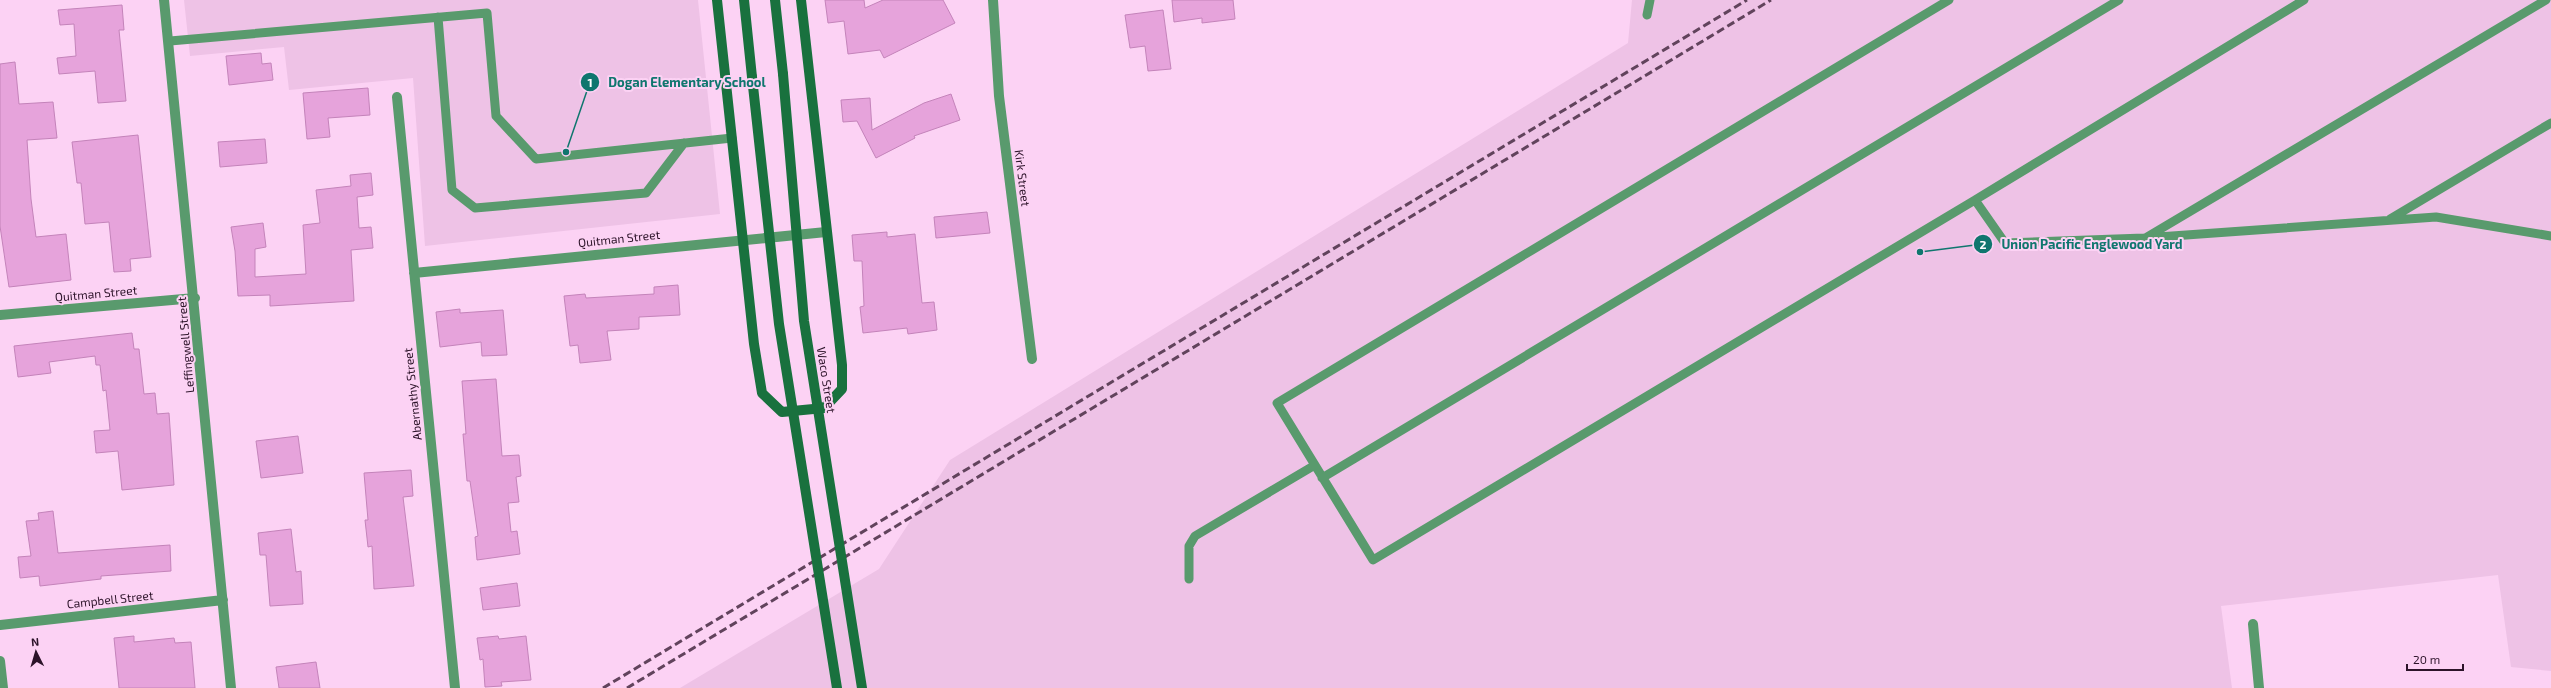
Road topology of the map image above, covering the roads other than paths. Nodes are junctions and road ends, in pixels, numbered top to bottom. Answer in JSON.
{"nodes":[{"id":1,"x":164,"y":0,"type":"edge"},
{"id":2,"x":717,"y":0,"type":"edge"},
{"id":3,"x":744,"y":0,"type":"edge"},
{"id":4,"x":775,"y":0,"type":"edge"},
{"id":5,"x":801,"y":0,"type":"edge"},
{"id":6,"x":994,"y":0,"type":"edge"},
{"id":7,"x":1650,"y":0,"type":"edge"},
{"id":8,"x":1949,"y":0,"type":"edge"},
{"id":9,"x":2119,"y":0,"type":"edge"},
{"id":10,"x":2304,"y":0,"type":"edge"},
{"id":11,"x":2546,"y":0,"type":"edge"},
{"id":12,"x":1647,"y":15,"type":"dead end"},
{"id":13,"x":438,"y":17,"type":"junction"},
{"id":14,"x":170,"y":41,"type":"junction"},
{"id":15,"x":397,"y":97,"type":"dead end"},
{"id":16,"x":2551,"y":123,"type":"edge"},
{"id":17,"x":732,"y":138,"type":"junction"},
{"id":18,"x":684,"y":143,"type":"junction"},
{"id":19,"x":1976,"y":200,"type":"junction"},
{"id":20,"x":2387,"y":220,"type":"junction"},
{"id":21,"x":826,"y":232,"type":"junction"},
{"id":22,"x":2551,"y":236,"type":"edge"},
{"id":23,"x":2144,"y":238,"type":"junction"},
{"id":24,"x":744,"y":240,"type":"junction"},
{"id":25,"x":414,"y":273,"type":"junction"},
{"id":26,"x":195,"y":298,"type":"junction"},
{"id":27,"x":0,"y":315,"type":"edge"},
{"id":28,"x":1032,"y":359,"type":"dead end"},
{"id":29,"x":1315,"y":465,"type":"junction"},
{"id":30,"x":1322,"y":478,"type":"junction"},
{"id":31,"x":1190,"y":579,"type":"dead end"},
{"id":32,"x":223,"y":600,"type":"junction"},
{"id":33,"x":2253,"y":624,"type":"dead end"},
{"id":34,"x":0,"y":625,"type":"edge"},
{"id":35,"x":0,"y":661,"type":"edge"},
{"id":36,"x":3,"y":688,"type":"edge"},
{"id":37,"x":231,"y":688,"type":"edge"},
{"id":38,"x":455,"y":688,"type":"edge"},
{"id":39,"x":837,"y":688,"type":"edge"},
{"id":40,"x":862,"y":688,"type":"edge"},
{"id":41,"x":2258,"y":688,"type":"edge"}],
"edges":[{"from":1,"to":14,"type":"street","name":"Leffingwell Street"},
{"from":2,"to":17,"type":"main road"},
{"from":3,"to":39,"type":"main road","bridge":true},
{"from":4,"to":40,"type":"main road","name":"Waco Street","bridge":true},
{"from":5,"to":21,"type":"main road"},
{"from":6,"to":28,"type":"street","name":"Kirk Street"},
{"from":7,"to":12,"type":"lane"},
{"from":8,"to":29,"type":"lane"},
{"from":9,"to":30,"type":"lane"},
{"from":10,"to":19,"type":"lane"},
{"from":11,"to":23,"type":"lane"},
{"from":13,"to":14,"type":"lane"},
{"from":13,"to":18,"type":"lane"},
{"from":13,"to":18,"type":"lane"},
{"from":14,"to":26,"type":"street","name":"Leffingwell Street"},
{"from":15,"to":25,"type":"street","name":"Abernathy Street"},
{"from":16,"to":20,"type":"lane"},
{"from":17,"to":18,"type":"lane"},
{"from":17,"to":24,"type":"main road"},
{"from":19,"to":23,"type":"lane"},
{"from":19,"to":30,"type":"lane"},
{"from":20,"to":22,"type":"lane"},
{"from":20,"to":23,"type":"lane"},
{"from":21,"to":24,"type":"street","name":"Quitman Street"},
{"from":21,"to":24,"type":"main road"},
{"from":24,"to":25,"type":"street","name":"Quitman Street"},
{"from":25,"to":38,"type":"street","name":"Abernathy Street"},
{"from":26,"to":27,"type":"street","name":"Quitman Street"},
{"from":26,"to":32,"type":"street","name":"Leffingwell Street"},
{"from":29,"to":30,"type":"lane"},
{"from":29,"to":31,"type":"lane"},
{"from":32,"to":34,"type":"street","name":"Campbell Street"},
{"from":32,"to":37,"type":"street","name":"Leffingwell Street"},
{"from":33,"to":41,"type":"street"},
{"from":35,"to":36,"type":"street"}]}
